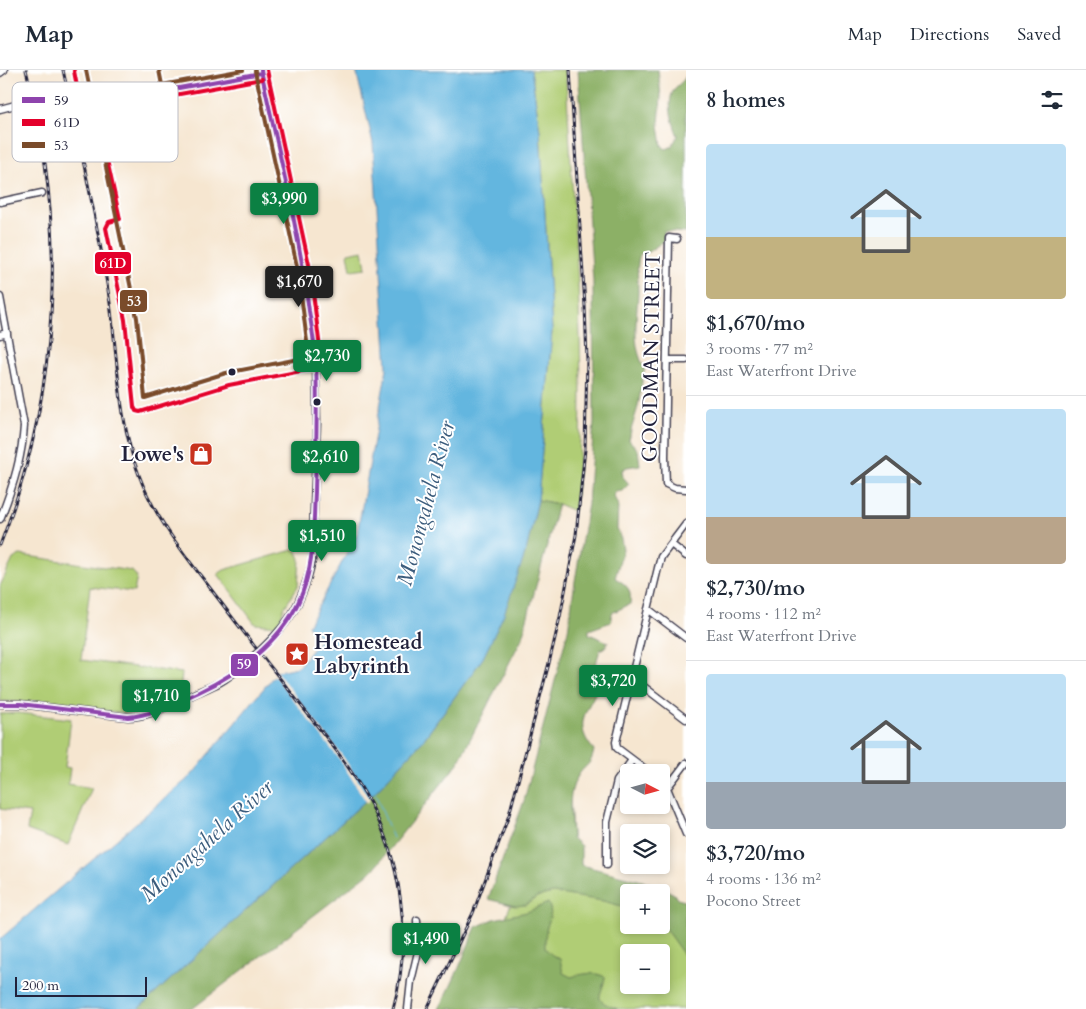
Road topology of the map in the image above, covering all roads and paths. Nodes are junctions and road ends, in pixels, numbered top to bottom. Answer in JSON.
{"nodes":[{"id":1,"x":4,"y":70,"type":"edge"},
{"id":2,"x":261,"y":71,"type":"edge"},
{"id":3,"x":0,"y":72,"type":"edge"},
{"id":4,"x":42,"y":193,"type":"dead end"},
{"id":5,"x":0,"y":202,"type":"edge"},
{"id":6,"x":677,"y":239,"type":"dead end"},
{"id":7,"x":0,"y":297,"type":"edge"},
{"id":8,"x":8,"y":334,"type":"junction"},
{"id":9,"x":0,"y":335,"type":"edge"},
{"id":10,"x":668,"y":360,"type":"junction"},
{"id":11,"x":686,"y":360,"type":"edge"},
{"id":12,"x":686,"y":489,"type":"edge"},
{"id":13,"x":0,"y":519,"type":"edge"},
{"id":14,"x":686,"y":524,"type":"edge"},
{"id":15,"x":670,"y":544,"type":"junction"},
{"id":16,"x":686,"y":556,"type":"edge"},
{"id":17,"x":648,"y":609,"type":"junction"},
{"id":18,"x":686,"y":638,"type":"edge"},
{"id":19,"x":631,"y":677,"type":"junction"},
{"id":20,"x":0,"y":704,"type":"edge"},
{"id":21,"x":686,"y":719,"type":"edge"},
{"id":22,"x":632,"y":760,"type":"junction"},
{"id":23,"x":638,"y":764,"type":"edge"},
{"id":24,"x":686,"y":764,"type":"edge"},
{"id":25,"x":670,"y":783,"type":"edge"},
{"id":26,"x":670,"y":797,"type":"edge"},
{"id":27,"x":686,"y":834,"type":"edge"},
{"id":28,"x":607,"y":865,"type":"dead end"},
{"id":29,"x":417,"y":920,"type":"dead end"},
{"id":30,"x":408,"y":1009,"type":"edge"}],
"edges":[{"from":1,"to":3,"type":"street"},
{"from":2,"to":20,"type":"street"},
{"from":4,"to":5,"type":"street"},
{"from":6,"to":10,"type":"street","name":"GOODMAN STREET"},
{"from":7,"to":8,"type":"street"},
{"from":8,"to":9,"type":"street"},
{"from":8,"to":13,"type":"street"},
{"from":10,"to":11,"type":"street"},
{"from":10,"to":12,"type":"street","name":"GOODMAN STREET"},
{"from":14,"to":15,"type":"street"},
{"from":15,"to":16,"type":"street"},
{"from":15,"to":17,"type":"street"},
{"from":17,"to":18,"type":"street"},
{"from":17,"to":19,"type":"street"},
{"from":19,"to":21,"type":"street"},
{"from":19,"to":22,"type":"street"},
{"from":22,"to":23,"type":"street"},
{"from":22,"to":28,"type":"street"},
{"from":24,"to":25,"type":"street"},
{"from":26,"to":27,"type":"street"},
{"from":29,"to":30,"type":"street"}]}
